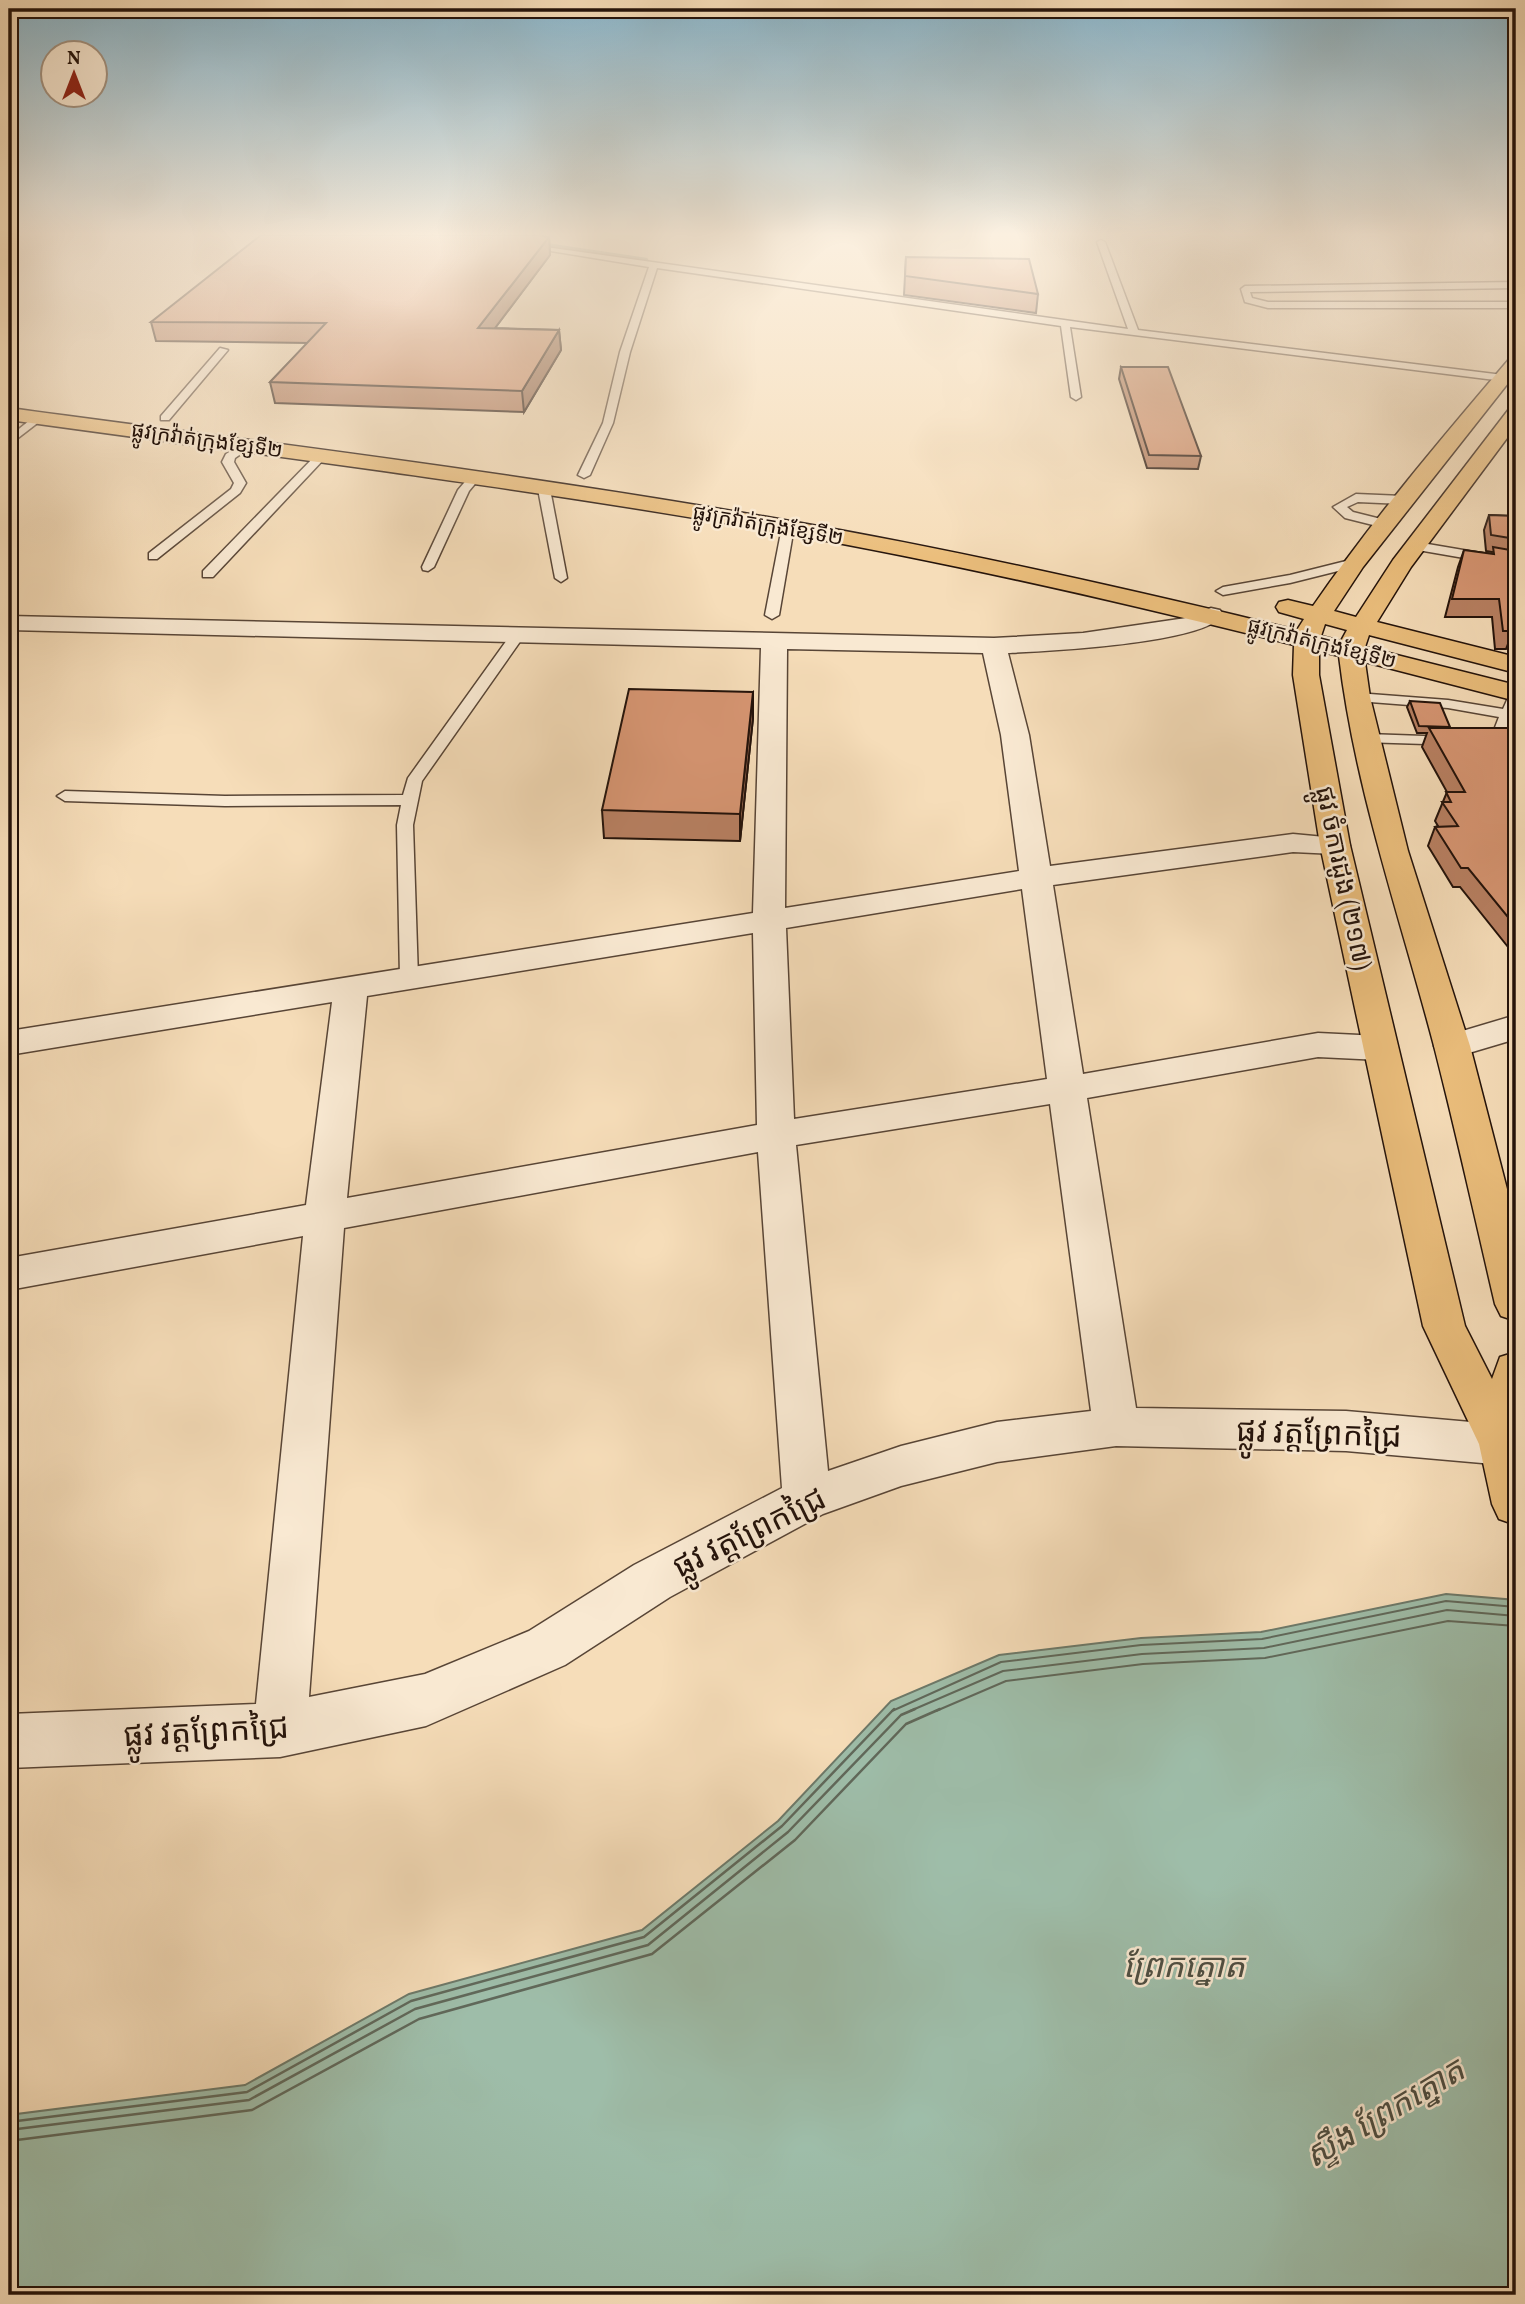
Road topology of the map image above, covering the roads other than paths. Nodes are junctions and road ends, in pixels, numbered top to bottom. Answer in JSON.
{"nodes":[{"id":1,"x":628,"y":343,"type":"edge"},
{"id":2,"x":1069,"y":343,"type":"edge"},
{"id":3,"x":1251,"y":343,"type":"edge"},
{"id":4,"x":223,"y":350,"type":"edge"},
{"id":5,"x":1510,"y":370,"type":"edge"},
{"id":6,"x":9,"y":397,"type":"edge"},
{"id":7,"x":1076,"y":397,"type":"dead end"},
{"id":8,"x":1516,"y":412,"type":"edge"},
{"id":9,"x":9,"y":414,"type":"edge"},
{"id":10,"x":39,"y":418,"type":"junction"},
{"id":11,"x":165,"y":418,"type":"junction"},
{"id":12,"x":9,"y":442,"type":"edge"},
{"id":13,"x":248,"y":445,"type":"junction"},
{"id":14,"x":420,"y":452,"type":"junction"},
{"id":15,"x":320,"y":457,"type":"junction"},
{"id":16,"x":401,"y":468,"type":"junction"},
{"id":17,"x":584,"y":475,"type":"junction"},
{"id":18,"x":472,"y":479,"type":"junction"},
{"id":19,"x":544,"y":489,"type":"junction"},
{"id":20,"x":788,"y":527,"type":"junction"},
{"id":21,"x":927,"y":531,"type":"dead end"},
{"id":22,"x":1416,"y":546,"type":"junction"},
{"id":23,"x":153,"y":556,"type":"dead end"},
{"id":24,"x":1354,"y":563,"type":"junction"},
{"id":25,"x":1516,"y":563,"type":"edge"},
{"id":26,"x":428,"y":567,"type":"dead end"},
{"id":27,"x":208,"y":574,"type":"dead end"},
{"id":28,"x":561,"y":578,"type":"dead end"},
{"id":29,"x":1199,"y":586,"type":"dead end"},
{"id":30,"x":1223,"y":591,"type":"junction"},
{"id":31,"x":1211,"y":615,"type":"junction"},
{"id":32,"x":9,"y":623,"type":"edge"},
{"id":33,"x":1312,"y":626,"type":"junction"},
{"id":34,"x":773,"y":629,"type":"junction"},
{"id":35,"x":517,"y":636,"type":"junction"},
{"id":36,"x":1357,"y":638,"type":"junction"},
{"id":37,"x":994,"y":646,"type":"junction"},
{"id":38,"x":1516,"y":665,"type":"edge"},
{"id":39,"x":1455,"y":677,"type":"junction"},
{"id":40,"x":1357,"y":697,"type":"junction"},
{"id":41,"x":1514,"y":700,"type":"edge"},
{"id":42,"x":1448,"y":704,"type":"junction"},
{"id":43,"x":1367,"y":739,"type":"junction"},
{"id":44,"x":65,"y":796,"type":"dead end"},
{"id":45,"x":410,"y":800,"type":"junction"},
{"id":46,"x":1335,"y":845,"type":"junction"},
{"id":47,"x":1034,"y":878,"type":"junction"},
{"id":48,"x":769,"y":920,"type":"junction"},
{"id":49,"x":409,"y":978,"type":"junction"},
{"id":50,"x":351,"y":988,"type":"junction"},
{"id":51,"x":1516,"y":1027,"type":"edge"},
{"id":52,"x":9,"y":1043,"type":"edge"},
{"id":53,"x":1452,"y":1046,"type":"junction"},
{"id":54,"x":1380,"y":1048,"type":"junction"},
{"id":55,"x":1067,"y":1089,"type":"junction"},
{"id":56,"x":776,"y":1135,"type":"junction"},
{"id":57,"x":325,"y":1216,"type":"junction"},
{"id":58,"x":9,"y":1274,"type":"edge"},
{"id":59,"x":1516,"y":1304,"type":"edge"},
{"id":60,"x":1516,"y":1370,"type":"edge"},
{"id":61,"x":1116,"y":1427,"type":"junction"},
{"id":62,"x":1509,"y":1445,"type":"edge"},
{"id":63,"x":807,"y":1499,"type":"junction"},
{"id":64,"x":1516,"y":1504,"type":"edge"},
{"id":65,"x":280,"y":1731,"type":"junction"},
{"id":66,"x":9,"y":1741,"type":"edge"}],
"edges":[{"from":1,"to":17,"type":"lane"},
{"from":2,"to":7,"type":"lane"},
{"from":3,"to":5,"type":"lane"},
{"from":4,"to":11,"type":"lane"},
{"from":5,"to":24,"type":"main road"},
{"from":6,"to":11,"type":"main road","name":"ផ្លូវក្រវ៉ាត់ក្រុងខ្សែទី២"},
{"from":8,"to":22,"type":"main road"},
{"from":9,"to":10,"type":"main road","name":"ផ្លូវក្រវ៉ាត់ក្រុងខ្សែទី២"},
{"from":10,"to":12,"type":"lane"},
{"from":10,"to":13,"type":"main road","name":"ផ្លូវក្រវ៉ាត់ក្រុងខ្សែទី២"},
{"from":11,"to":14,"type":"main road","name":"ផ្លូវក្រវ៉ាត់ក្រុងខ្សែទី២"},
{"from":13,"to":15,"type":"main road","name":"ផ្លូវក្រវ៉ាត់ក្រុងខ្សែទី២"},
{"from":13,"to":23,"type":"lane"},
{"from":14,"to":16,"type":"main road"},
{"from":14,"to":17,"type":"main road","name":"ផ្លូវក្រវ៉ាត់ក្រុងខ្សែទី២"},
{"from":15,"to":16,"type":"main road","name":"ផ្លូវក្រវ៉ាត់ក្រុងខ្សែទី២"},
{"from":15,"to":27,"type":"lane"},
{"from":16,"to":18,"type":"main road","name":"ផ្លូវក្រវ៉ាត់ក្រុងខ្សែទី២"},
{"from":17,"to":21,"type":"main road","name":"ផ្លូវក្រវ៉ាត់ក្រុងខ្សែទី២"},
{"from":18,"to":19,"type":"main road","name":"ផ្លូវក្រវ៉ាត់ក្រុងខ្សែទី២"},
{"from":18,"to":26,"type":"lane"},
{"from":19,"to":20,"type":"main road","name":"ផ្លូវក្រវ៉ាត់ក្រុងខ្សែទី២"},
{"from":19,"to":28,"type":"lane"},
{"from":20,"to":31,"type":"main road","name":"ផ្លូវក្រវ៉ាត់ក្រុងខ្សែទី២"},
{"from":20,"to":34,"type":"lane"},
{"from":22,"to":25,"type":"lane"},
{"from":22,"to":36,"type":"main road"},
{"from":24,"to":30,"type":"lane"},
{"from":24,"to":33,"type":"main road"},
{"from":29,"to":30,"type":"main road","name":"ផ្លូវក្រវ៉ាត់ក្រុងខ្សែទី២"},
{"from":30,"to":33,"type":"main road","name":"ផ្លូវក្រវ៉ាត់ក្រុងខ្សែទី២"},
{"from":31,"to":33,"type":"main road","name":"ផ្លូវក្រវ៉ាត់ក្រុងខ្សែទី២"},
{"from":31,"to":37,"type":"street"},
{"from":32,"to":35,"type":"street"},
{"from":33,"to":36,"type":"main road","name":"ផ្លូវក្រវ៉ាត់ក្រុងខ្សែទី២"},
{"from":33,"to":46,"type":"main road","name":"ផ្លូវ ចំការដូង (២១៧)"},
{"from":34,"to":35,"type":"street"},
{"from":34,"to":37,"type":"street"},
{"from":34,"to":48,"type":"street"},
{"from":35,"to":45,"type":"lane"},
{"from":36,"to":38,"type":"main road","name":"ផ្លូវក្រវ៉ាត់ក្រុងខ្សែទី២"},
{"from":36,"to":39,"type":"main road","name":"ផ្លូវក្រវ៉ាត់ក្រុងខ្សែទី២"},
{"from":36,"to":40,"type":"main road","name":"ផ្លូវ ចំការដូង (២១៧)"},
{"from":37,"to":47,"type":"street"},
{"from":39,"to":41,"type":"main road","name":"ផ្លូវក្រវ៉ាត់ក្រុងខ្សែទី២"},
{"from":39,"to":42,"type":"lane"},
{"from":40,"to":42,"type":"lane"},
{"from":40,"to":43,"type":"main road","name":"ផ្លូវ ចំការដូង (២១៧)"},
{"from":41,"to":42,"type":"lane"},
{"from":41,"to":43,"type":"lane"},
{"from":43,"to":53,"type":"main road","name":"ផ្លូវ ចំការដូង (២១៧)"},
{"from":44,"to":45,"type":"lane"},
{"from":45,"to":49,"type":"lane"},
{"from":46,"to":47,"type":"street"},
{"from":46,"to":54,"type":"main road","name":"ផ្លូវ ចំការដូង (២១៧)"},
{"from":47,"to":48,"type":"street"},
{"from":47,"to":55,"type":"street"},
{"from":48,"to":49,"type":"street"},
{"from":48,"to":56,"type":"street"},
{"from":49,"to":50,"type":"street"},
{"from":50,"to":52,"type":"street"},
{"from":50,"to":57,"type":"street"},
{"from":51,"to":53,"type":"street"},
{"from":53,"to":59,"type":"main road","name":"ផ្លូវ ចំការដូង (២១៧)"},
{"from":54,"to":55,"type":"street"},
{"from":54,"to":62,"type":"main road","name":"ផ្លូវ ចំការដូង (២១៧)"},
{"from":55,"to":56,"type":"street"},
{"from":55,"to":61,"type":"street"},
{"from":56,"to":57,"type":"street"},
{"from":56,"to":63,"type":"street"},
{"from":57,"to":58,"type":"street"},
{"from":57,"to":65,"type":"street"},
{"from":60,"to":62,"type":"main road","name":"ផ្លូវ ចំការដូង (២១៧)"},
{"from":61,"to":62,"type":"street","name":"ផ្លូវ វត្តព្រែកជ្រៃ"},
{"from":61,"to":63,"type":"street","name":"ផ្លូវ វត្តព្រែកជ្រៃ"},
{"from":62,"to":64,"type":"main road","name":"ផ្លូវ ចំការដូង (២១៧)"},
{"from":63,"to":65,"type":"street","name":"ផ្លូវ វត្តព្រែកជ្រៃ"},
{"from":65,"to":66,"type":"street","name":"ផ្លូវ វត្តព្រែកជ្រៃ"}]}
